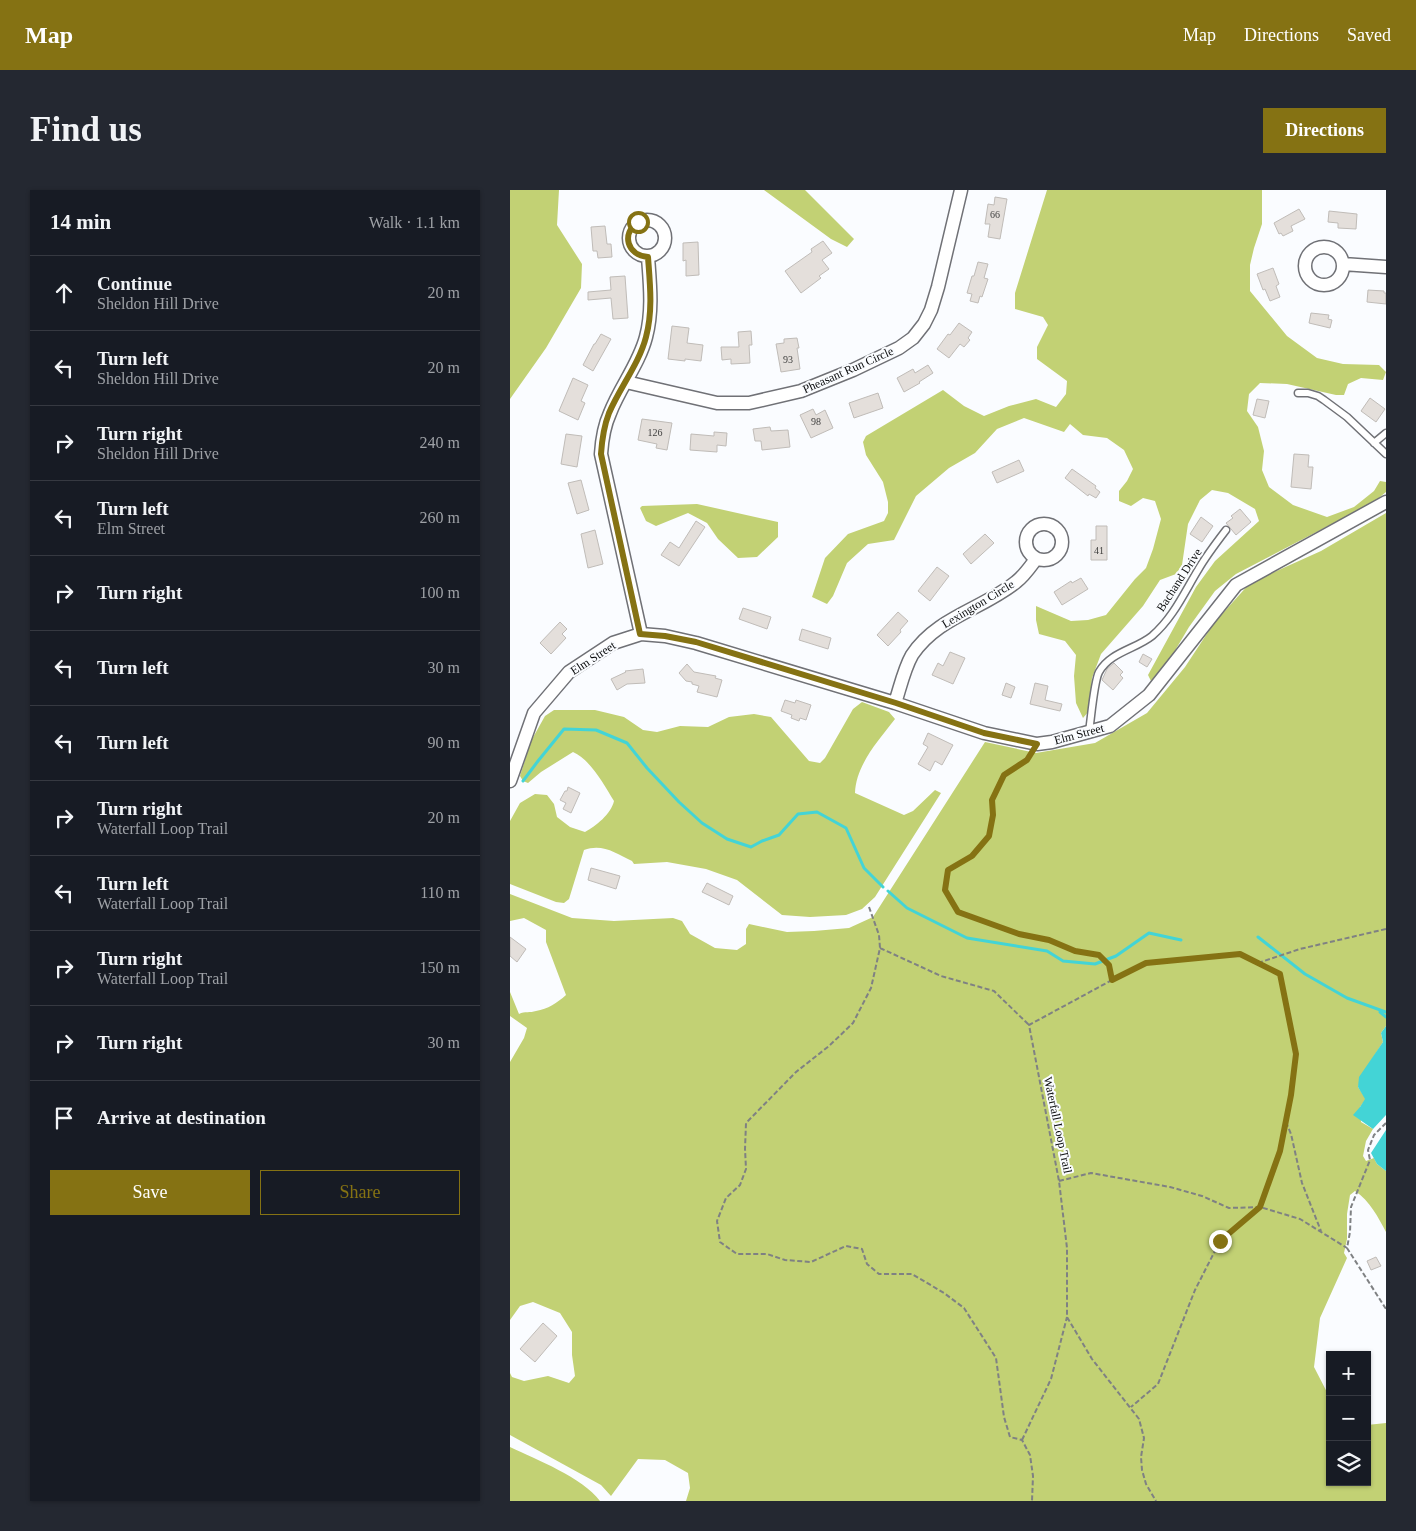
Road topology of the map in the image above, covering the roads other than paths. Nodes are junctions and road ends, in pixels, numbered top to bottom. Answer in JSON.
{"nodes":[{"id":1,"x":961,"y":190,"type":"edge"},
{"id":2,"x":648,"y":257,"type":"dead end"},
{"id":3,"x":1343,"y":264,"type":"dead end"},
{"id":4,"x":1386,"y":267,"type":"edge"},
{"id":5,"x":626,"y":382,"type":"junction"},
{"id":6,"x":1298,"y":393,"type":"dead end"},
{"id":7,"x":1386,"y":433,"type":"edge"},
{"id":8,"x":1374,"y":443,"type":"junction"},
{"id":9,"x":1386,"y":454,"type":"edge"},
{"id":10,"x":1386,"y":502,"type":"edge"},
{"id":11,"x":1226,"y":530,"type":"dead end"},
{"id":12,"x":1036,"y":559,"type":"dead end"},
{"id":13,"x":640,"y":634,"type":"junction"},
{"id":14,"x":896,"y":703,"type":"junction"},
{"id":15,"x":1089,"y":732,"type":"junction"},
{"id":16,"x":510,"y":780,"type":"edge"}],
"edges":[{"from":1,"to":5,"type":"street","name":"Pheasant Run Circle"},
{"from":2,"to":5,"type":"street"},
{"from":3,"to":4,"type":"street"},
{"from":5,"to":13,"type":"street"},
{"from":6,"to":8,"type":"lane"},
{"from":7,"to":8,"type":"lane"},
{"from":8,"to":9,"type":"lane"},
{"from":10,"to":15,"type":"street","name":"Elm Street"},
{"from":11,"to":15,"type":"lane","name":"Bachand Drive"},
{"from":12,"to":14,"type":"street","name":"Lexington Circle"},
{"from":13,"to":14,"type":"street","name":"Elm Street"},
{"from":13,"to":16,"type":"street","name":"Elm Street"},
{"from":14,"to":15,"type":"street","name":"Elm Street"}]}
